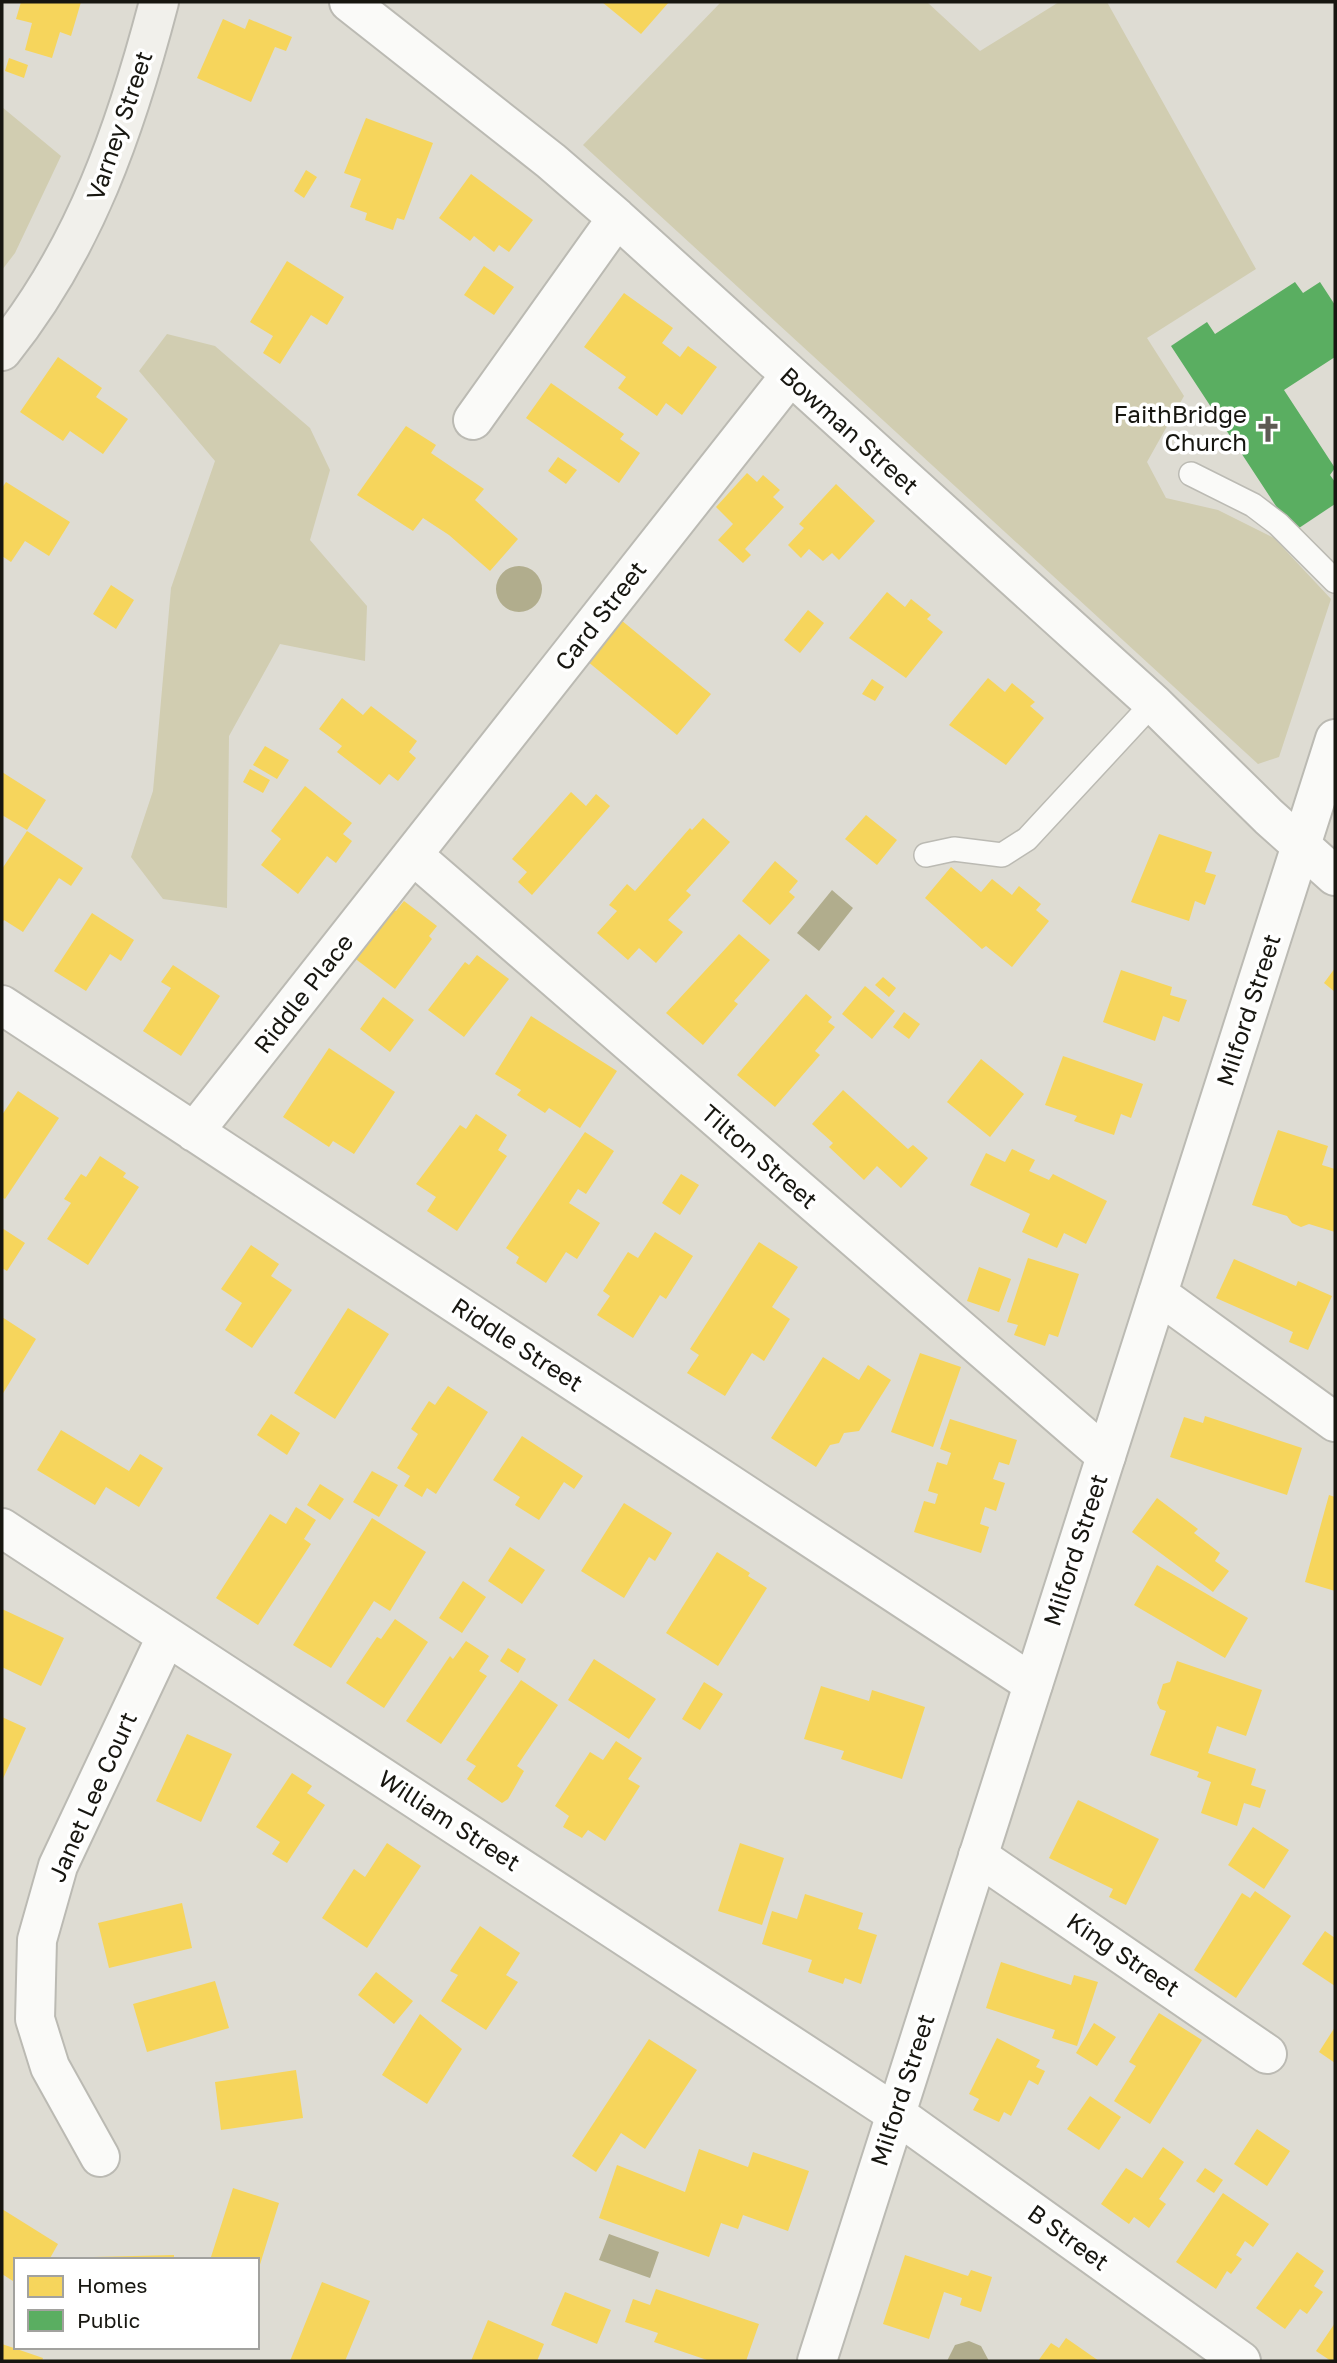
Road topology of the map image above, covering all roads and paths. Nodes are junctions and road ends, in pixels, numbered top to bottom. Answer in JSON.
{"nodes":[{"id":1,"x":159,"y":2,"type":"edge"},
{"id":2,"x":349,"y":2,"type":"edge"},
{"id":3,"x":617,"y":218,"type":"junction"},
{"id":4,"x":2,"y":351,"type":"edge"},
{"id":5,"x":789,"y":377,"type":"junction"},
{"id":6,"x":473,"y":420,"type":"dead end"},
{"id":7,"x":1191,"y":474,"type":"dead end"},
{"id":8,"x":1335,"y":581,"type":"edge"},
{"id":9,"x":1153,"y":703,"type":"junction"},
{"id":10,"x":1335,"y":739,"type":"edge"},
{"id":11,"x":1302,"y":846,"type":"junction"},
{"id":12,"x":412,"y":855,"type":"junction"},
{"id":13,"x":926,"y":855,"type":"dead end"},
{"id":14,"x":1335,"y":876,"type":"edge"},
{"id":15,"x":2,"y":1005,"type":"edge"},
{"id":16,"x":194,"y":1132,"type":"junction"},
{"id":17,"x":1158,"y":1294,"type":"junction"},
{"id":18,"x":1335,"y":1422,"type":"edge"},
{"id":19,"x":1106,"y":1456,"type":"junction"},
{"id":20,"x":2,"y":1528,"type":"edge"},
{"id":21,"x":166,"y":1637,"type":"junction"},
{"id":22,"x":1033,"y":1684,"type":"junction"},
{"id":23,"x":978,"y":1856,"type":"junction"},
{"id":24,"x":1267,"y":2054,"type":"dead end"},
{"id":25,"x":896,"y":2114,"type":"junction"},
{"id":26,"x":100,"y":2157,"type":"dead end"},
{"id":27,"x":817,"y":2361,"type":"edge"},
{"id":28,"x":1241,"y":2361,"type":"edge"}],
"edges":[{"from":1,"to":4,"type":"main road","name":"Varney Street"},
{"from":2,"to":3,"type":"street","name":"Bowman Street"},
{"from":3,"to":5,"type":"street","name":"Bowman Street"},
{"from":3,"to":6,"type":"street"},
{"from":5,"to":9,"type":"street","name":"Bowman Street"},
{"from":5,"to":12,"type":"street","name":"Card Street"},
{"from":7,"to":8,"type":"lane"},
{"from":9,"to":11,"type":"street","name":"Bowman Street"},
{"from":9,"to":13,"type":"lane"},
{"from":10,"to":11,"type":"street","name":"Milford Street"},
{"from":11,"to":14,"type":"street","name":"Bowman Street"},
{"from":11,"to":17,"type":"street","name":"Milford Street"},
{"from":12,"to":16,"type":"street","name":"Riddle Place"},
{"from":12,"to":19,"type":"street","name":"Tilton Street"},
{"from":15,"to":16,"type":"street","name":"Riddle Street"},
{"from":16,"to":22,"type":"street","name":"Riddle Street"},
{"from":17,"to":18,"type":"street"},
{"from":17,"to":19,"type":"street","name":"Milford Street"},
{"from":19,"to":22,"type":"street","name":"Milford Street"},
{"from":20,"to":21,"type":"street","name":"William Street"},
{"from":21,"to":25,"type":"street","name":"William Street"},
{"from":21,"to":26,"type":"street","name":"Janet Lee Court"},
{"from":22,"to":23,"type":"street","name":"Milford Street"},
{"from":23,"to":24,"type":"street","name":"King Street"},
{"from":23,"to":25,"type":"street","name":"Milford Street"},
{"from":25,"to":27,"type":"street","name":"Milford Street"},
{"from":25,"to":28,"type":"street","name":"B Street"}]}
